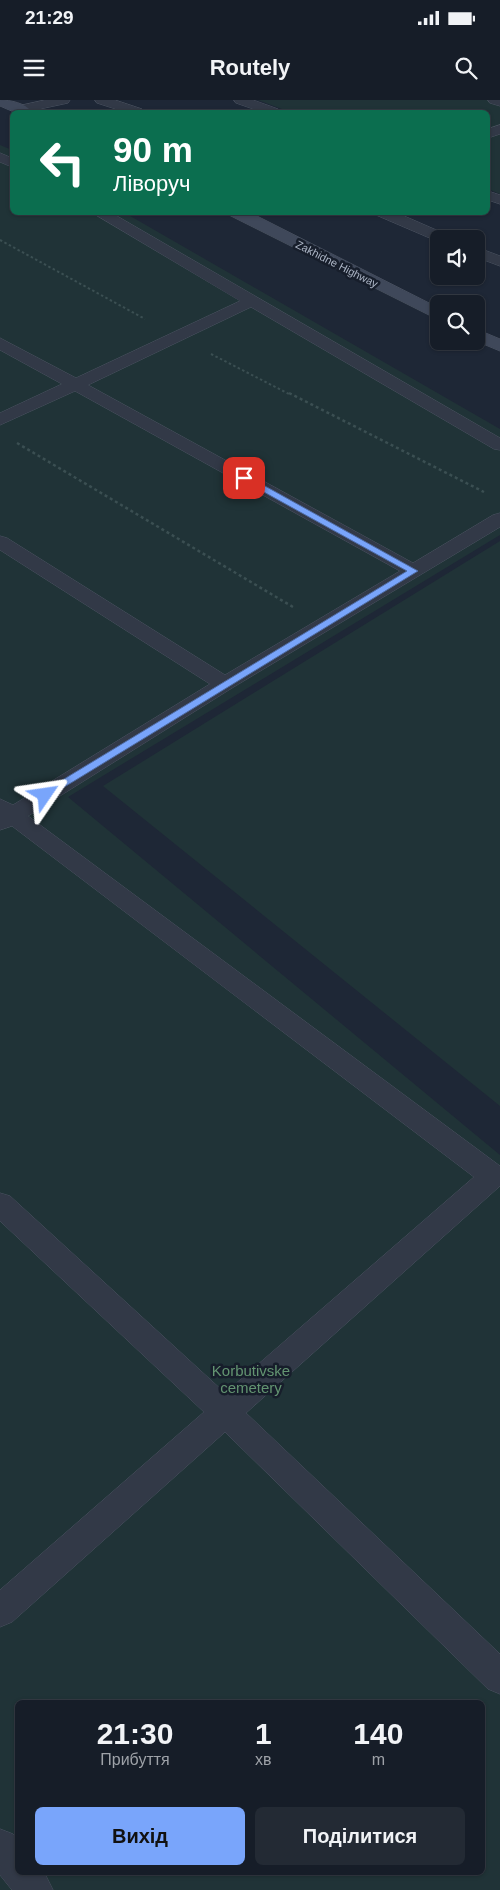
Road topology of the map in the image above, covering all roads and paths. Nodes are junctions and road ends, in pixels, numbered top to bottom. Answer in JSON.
{"nodes":[{"id":1,"x":62,"y":100,"type":"edge"},
{"id":2,"x":102,"y":100,"type":"edge"},
{"id":3,"x":241,"y":100,"type":"edge"},
{"id":4,"x":495,"y":100,"type":"edge"},
{"id":5,"x":0,"y":101,"type":"edge"},
{"id":6,"x":500,"y":102,"type":"edge"},
{"id":7,"x":20,"y":110,"type":"edge"},
{"id":8,"x":26,"y":110,"type":"edge"},
{"id":9,"x":131,"y":110,"type":"edge"},
{"id":10,"x":268,"y":110,"type":"edge"},
{"id":11,"x":103,"y":215,"type":"edge"},
{"id":12,"x":241,"y":215,"type":"edge"},
{"id":13,"x":388,"y":215,"type":"edge"},
{"id":14,"x":430,"y":233,"type":"edge"},
{"id":15,"x":0,"y":240,"type":"edge"},
{"id":16,"x":485,"y":255,"type":"edge"},
{"id":17,"x":500,"y":261,"type":"edge"},
{"id":18,"x":250,"y":302,"type":"junction"},
{"id":19,"x":430,"y":310,"type":"edge"},
{"id":20,"x":177,"y":336,"type":"junction"},
{"id":21,"x":485,"y":338,"type":"edge"},
{"id":22,"x":0,"y":343,"type":"edge"},
{"id":23,"x":500,"y":346,"type":"edge"},
{"id":24,"x":75,"y":385,"type":"junction"},
{"id":25,"x":0,"y":420,"type":"edge"},
{"id":26,"x":17,"y":443,"type":"dead end"},
{"id":27,"x":500,"y":445,"type":"edge"},
{"id":28,"x":491,"y":496,"type":"dead end"},
{"id":29,"x":500,"y":519,"type":"edge"},
{"id":30,"x":0,"y":542,"type":"edge"},
{"id":31,"x":414,"y":571,"type":"junction"},
{"id":32,"x":324,"y":625,"type":"junction"},
{"id":33,"x":225,"y":684,"type":"junction"},
{"id":34,"x":4,"y":815,"type":"edge"},
{"id":35,"x":0,"y":1204,"type":"edge"},
{"id":36,"x":226,"y":1413,"type":"junction"},
{"id":37,"x":0,"y":1611,"type":"edge"},
{"id":38,"x":500,"y":1677,"type":"edge"},
{"id":39,"x":0,"y":1846,"type":"edge"},
{"id":40,"x":15,"y":1864,"type":"edge"},
{"id":41,"x":23,"y":1875,"type":"edge"},
{"id":42,"x":35,"y":1890,"type":"edge"}],
"edges":[{"from":1,"to":8,"type":"lane"},
{"from":2,"to":9,"type":"lane"},
{"from":3,"to":10,"type":"lane"},
{"from":4,"to":6,"type":"lane"},
{"from":5,"to":7,"type":"main road"},
{"from":11,"to":18,"type":"lane"},
{"from":12,"to":19,"type":"main road","name":"Zakhidne Highway"},
{"from":13,"to":14,"type":"lane"},
{"from":15,"to":20,"type":"path"},
{"from":16,"to":17,"type":"lane"},
{"from":18,"to":20,"type":"lane"},
{"from":18,"to":27,"type":"lane"},
{"from":20,"to":24,"type":"lane"},
{"from":20,"to":28,"type":"path"},
{"from":21,"to":23,"type":"main road"},
{"from":22,"to":24,"type":"lane"},
{"from":24,"to":25,"type":"lane"},
{"from":24,"to":31,"type":"lane"},
{"from":26,"to":32,"type":"path"},
{"from":29,"to":31,"type":"lane"},
{"from":30,"to":33,"type":"lane"},
{"from":31,"to":32,"type":"lane"},
{"from":32,"to":33,"type":"lane"},
{"from":33,"to":34,"type":"lane"},
{"from":34,"to":36,"type":"lane"},
{"from":35,"to":36,"type":"lane"},
{"from":36,"to":37,"type":"lane"},
{"from":36,"to":38,"type":"lane"},
{"from":39,"to":40,"type":"lane"},
{"from":41,"to":42,"type":"lane"}]}
